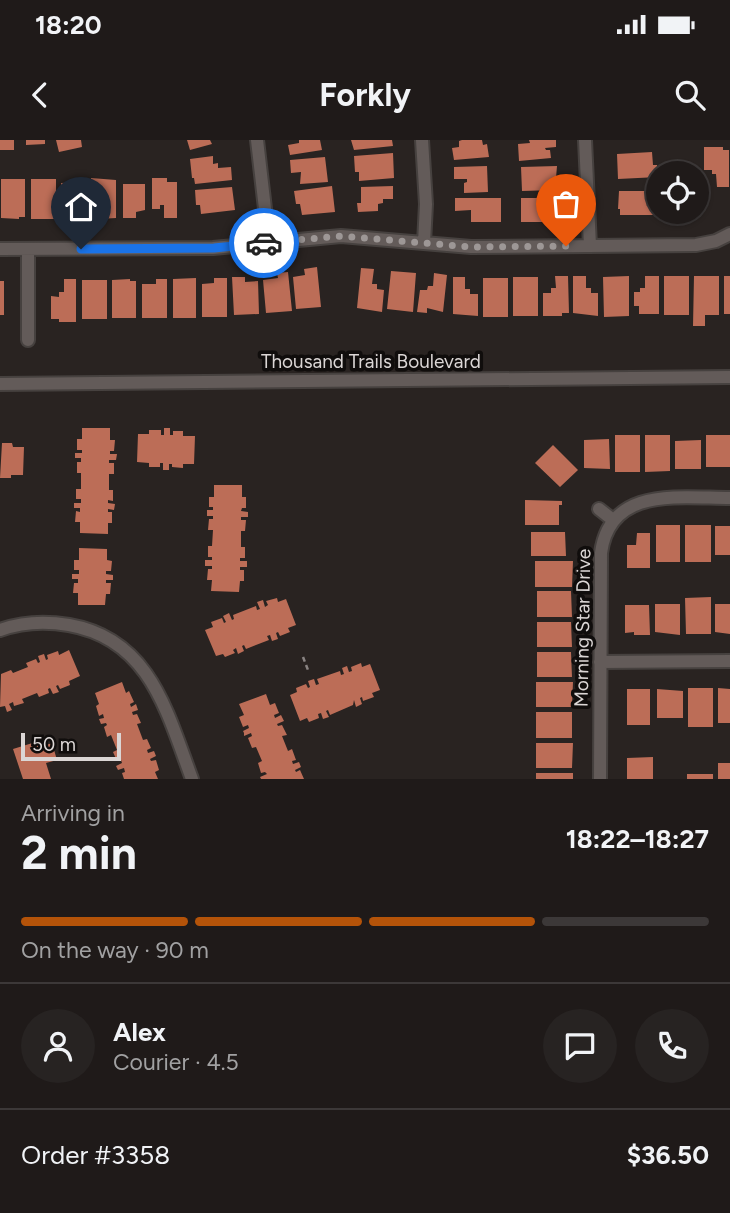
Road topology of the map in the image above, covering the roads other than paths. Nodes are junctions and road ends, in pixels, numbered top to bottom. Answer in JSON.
{"nodes":[{"id":1,"x":257,"y":140,"type":"edge"},
{"id":2,"x":422,"y":140,"type":"edge"},
{"id":3,"x":585,"y":140,"type":"edge"},
{"id":4,"x":730,"y":234,"type":"edge"},
{"id":5,"x":269,"y":243,"type":"junction"},
{"id":6,"x":424,"y":243,"type":"junction"},
{"id":7,"x":590,"y":246,"type":"junction"},
{"id":8,"x":0,"y":249,"type":"edge"},
{"id":9,"x":29,"y":249,"type":"junction"},
{"id":10,"x":28,"y":340,"type":"dead end"},
{"id":11,"x":730,"y":377,"type":"edge"},
{"id":12,"x":4,"y":382,"type":"edge"},
{"id":13,"x":730,"y":498,"type":"edge"},
{"id":14,"x":599,"y":509,"type":"dead end"},
{"id":15,"x":613,"y":520,"type":"junction"},
{"id":16,"x":0,"y":630,"type":"edge"},
{"id":17,"x":730,"y":661,"type":"edge"},
{"id":18,"x":600,"y":662,"type":"junction"},
{"id":19,"x":192,"y":779,"type":"edge"},
{"id":20,"x":600,"y":779,"type":"edge"}],
"edges":[{"from":1,"to":5,"type":"street"},
{"from":2,"to":6,"type":"street"},
{"from":3,"to":7,"type":"street"},
{"from":4,"to":7,"type":"street"},
{"from":5,"to":6,"type":"street"},
{"from":5,"to":9,"type":"street"},
{"from":6,"to":7,"type":"street"},
{"from":8,"to":9,"type":"street"},
{"from":9,"to":10,"type":"street"},
{"from":11,"to":12,"type":"street","name":"Thousand Trails Boulevard"},
{"from":13,"to":15,"type":"street"},
{"from":14,"to":15,"type":"street"},
{"from":15,"to":18,"type":"street","name":"Morning Star Drive"},
{"from":16,"to":19,"type":"street"},
{"from":17,"to":18,"type":"street"},
{"from":18,"to":20,"type":"street","name":"Morning Star Drive"}]}
